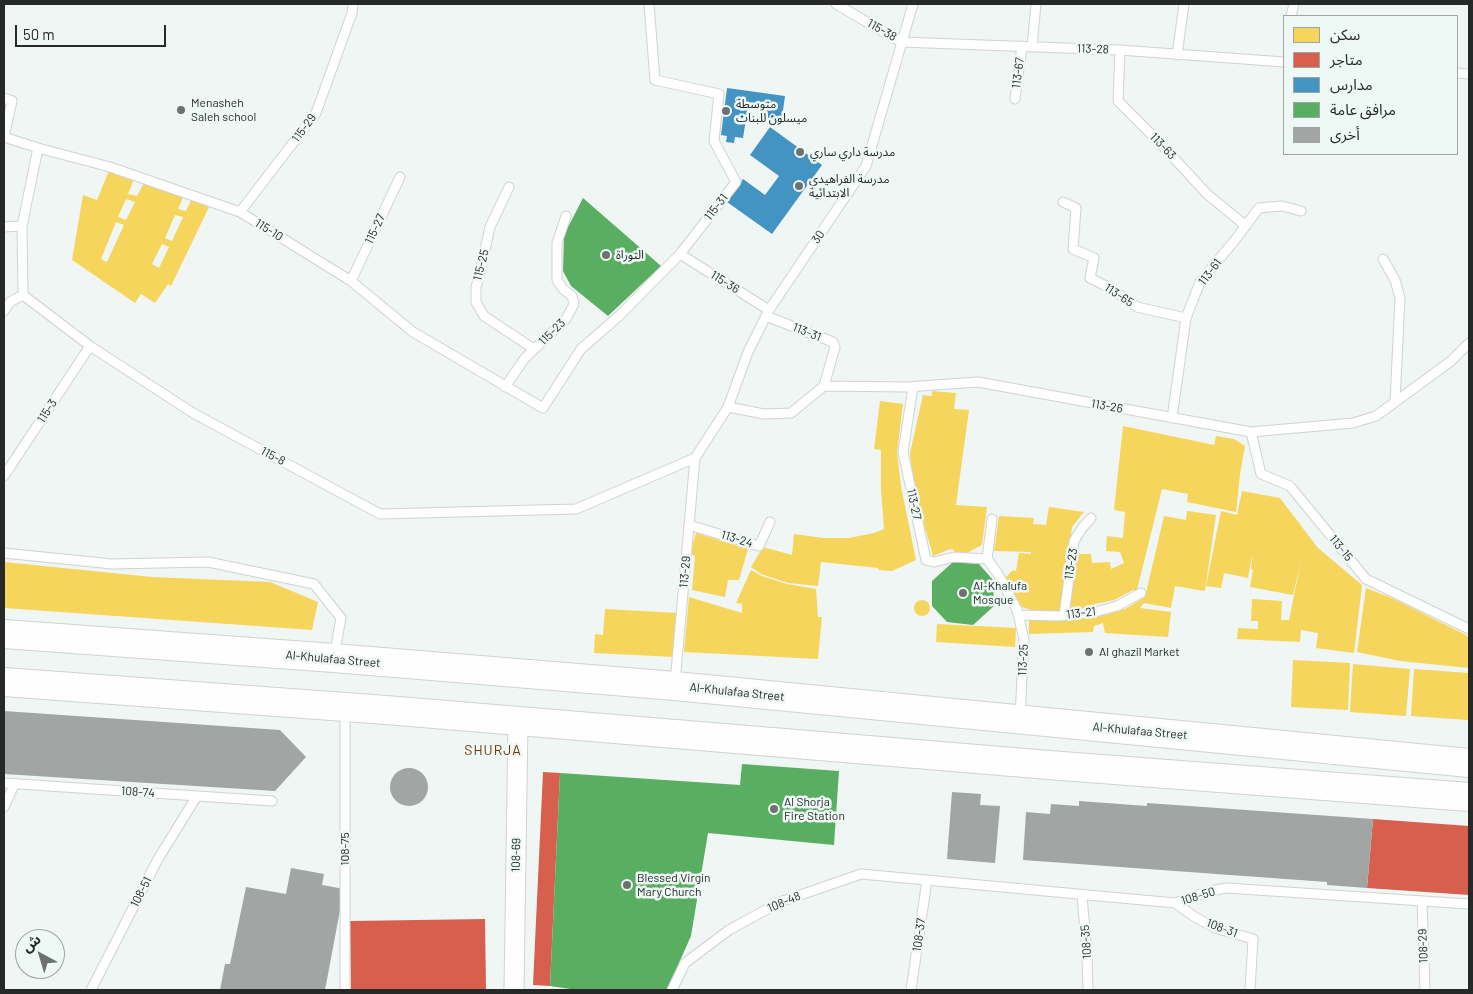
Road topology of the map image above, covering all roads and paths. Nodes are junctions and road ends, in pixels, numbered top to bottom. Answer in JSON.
{"nodes":[{"id":1,"x":353,"y":4,"type":"edge"},
{"id":2,"x":649,"y":4,"type":"edge"},
{"id":3,"x":836,"y":4,"type":"edge"},
{"id":4,"x":913,"y":4,"type":"edge"},
{"id":5,"x":1036,"y":4,"type":"edge"},
{"id":6,"x":1184,"y":4,"type":"edge"},
{"id":7,"x":901,"y":42,"type":"junction"},
{"id":8,"x":1022,"y":46,"type":"junction"},
{"id":9,"x":1032,"y":47,"type":"junction"},
{"id":10,"x":1120,"y":50,"type":"junction"},
{"id":11,"x":1177,"y":55,"type":"junction"},
{"id":12,"x":1283,"y":59,"type":"edge"},
{"id":13,"x":4,"y":98,"type":"edge"},
{"id":14,"x":1015,"y":99,"type":"dead end"},
{"id":15,"x":38,"y":148,"type":"junction"},
{"id":16,"x":400,"y":176,"type":"dead end"},
{"id":17,"x":509,"y":187,"type":"dead end"},
{"id":18,"x":1063,"y":202,"type":"dead end"},
{"id":19,"x":1301,"y":211,"type":"dead end"},
{"id":20,"x":240,"y":212,"type":"junction"},
{"id":21,"x":566,"y":216,"type":"dead end"},
{"id":22,"x":22,"y":226,"type":"junction"},
{"id":23,"x":1246,"y":226,"type":"junction"},
{"id":24,"x":4,"y":227,"type":"edge"},
{"id":25,"x":680,"y":254,"type":"junction"},
{"id":26,"x":1383,"y":259,"type":"dead end"},
{"id":27,"x":351,"y":281,"type":"junction"},
{"id":28,"x":23,"y":295,"type":"junction"},
{"id":29,"x":4,"y":311,"type":"edge"},
{"id":30,"x":768,"y":313,"type":"junction"},
{"id":31,"x":1186,"y":318,"type":"junction"},
{"id":32,"x":1469,"y":343,"type":"edge"},
{"id":33,"x":90,"y":346,"type":"junction"},
{"id":34,"x":534,"y":349,"type":"junction"},
{"id":35,"x":824,"y":386,"type":"junction"},
{"id":36,"x":913,"y":386,"type":"junction"},
{"id":37,"x":505,"y":387,"type":"junction"},
{"id":38,"x":1395,"y":402,"type":"junction"},
{"id":39,"x":728,"y":406,"type":"junction"},
{"id":40,"x":544,"y":408,"type":"joint"},
{"id":41,"x":1172,"y":418,"type":"junction"},
{"id":42,"x":1251,"y":432,"type":"junction"},
{"id":43,"x":695,"y":458,"type":"junction"},
{"id":44,"x":4,"y":476,"type":"edge"},
{"id":45,"x":1091,"y":518,"type":"dead end"},
{"id":46,"x":992,"y":519,"type":"dead end"},
{"id":47,"x":770,"y":522,"type":"dead end"},
{"id":48,"x":689,"y":525,"type":"junction"},
{"id":49,"x":4,"y":553,"type":"edge"},
{"id":50,"x":987,"y":559,"type":"junction"},
{"id":51,"x":1140,"y":593,"type":"dead end"},
{"id":52,"x":1018,"y":615,"type":"junction"},
{"id":53,"x":1064,"y":615,"type":"junction"},
{"id":54,"x":1469,"y":629,"type":"edge"},
{"id":55,"x":4,"y":634,"type":"edge"},
{"id":56,"x":334,"y":658,"type":"junction"},
{"id":57,"x":4,"y":682,"type":"edge"},
{"id":58,"x":675,"y":686,"type":"junction"},
{"id":59,"x":345,"y":707,"type":"junction"},
{"id":60,"x":1019,"y":719,"type":"junction"},
{"id":61,"x":518,"y":720,"type":"junction"},
{"id":62,"x":1469,"y":763,"type":"edge"},
{"id":63,"x":4,"y":782,"type":"edge"},
{"id":64,"x":15,"y":783,"type":"junction"},
{"id":65,"x":197,"y":796,"type":"junction"},
{"id":66,"x":1469,"y":797,"type":"edge"},
{"id":67,"x":272,"y":801,"type":"dead end"},
{"id":68,"x":4,"y":807,"type":"edge"},
{"id":69,"x":927,"y":880,"type":"junction"},
{"id":70,"x":1082,"y":895,"type":"junction"},
{"id":71,"x":1422,"y":901,"type":"junction"},
{"id":72,"x":1175,"y":903,"type":"junction"},
{"id":73,"x":1469,"y":904,"type":"edge"},
{"id":74,"x":91,"y":990,"type":"edge"},
{"id":75,"x":346,"y":990,"type":"edge"},
{"id":76,"x":514,"y":990,"type":"edge"},
{"id":77,"x":672,"y":990,"type":"edge"},
{"id":78,"x":910,"y":990,"type":"edge"},
{"id":79,"x":1088,"y":990,"type":"edge"},
{"id":80,"x":1250,"y":990,"type":"edge"},
{"id":81,"x":1425,"y":990,"type":"edge"}],
"edges":[{"from":1,"to":20,"type":"lane","name":"115-29"},
{"from":2,"to":25,"type":"lane","name":"115-31"},
{"from":3,"to":7,"type":"lane","name":"115-38"},
{"from":4,"to":7,"type":"lane","name":"30"},
{"from":5,"to":9,"type":"lane"},
{"from":6,"to":11,"type":"lane"},
{"from":7,"to":8,"type":"lane","name":"113-28"},
{"from":7,"to":30,"type":"lane","name":"30"},
{"from":8,"to":9,"type":"lane","name":"113-28"},
{"from":8,"to":14,"type":"lane","name":"113-67"},
{"from":9,"to":10,"type":"lane","name":"113-28"},
{"from":10,"to":11,"type":"lane","name":"113-28"},
{"from":10,"to":23,"type":"lane","name":"113-63"},
{"from":11,"to":12,"type":"lane","name":"113-28"},
{"from":13,"to":15,"type":"lane","name":"115-10"},
{"from":15,"to":20,"type":"lane","name":"115-10"},
{"from":15,"to":22,"type":"lane"},
{"from":16,"to":27,"type":"lane","name":"115-27"},
{"from":17,"to":34,"type":"lane","name":"115-25"},
{"from":18,"to":31,"type":"lane","name":"113-65"},
{"from":19,"to":23,"type":"lane","name":"113-61"},
{"from":20,"to":27,"type":"lane","name":"115-10"},
{"from":21,"to":34,"type":"lane","name":"115-23"},
{"from":22,"to":24,"type":"lane"},
{"from":22,"to":28,"type":"lane"},
{"from":23,"to":31,"type":"lane","name":"113-61"},
{"from":25,"to":30,"type":"lane","name":"115-36"},
{"from":25,"to":40,"type":"lane","name":"115-31"},
{"from":26,"to":38,"type":"lane"},
{"from":27,"to":37,"type":"lane","name":"115-10"},
{"from":28,"to":29,"type":"lane"},
{"from":28,"to":33,"type":"lane","name":"115-8"},
{"from":30,"to":35,"type":"lane","name":"113-31"},
{"from":30,"to":39,"type":"lane","name":"30"},
{"from":31,"to":41,"type":"lane","name":"113-61"},
{"from":32,"to":38,"type":"lane","name":"113-26"},
{"from":33,"to":43,"type":"lane","name":"115-8"},
{"from":33,"to":44,"type":"lane","name":"115-3"},
{"from":34,"to":37,"type":"lane","name":"115-23"},
{"from":35,"to":36,"type":"lane","name":"113-26"},
{"from":35,"to":39,"type":"lane"},
{"from":36,"to":41,"type":"lane","name":"113-26"},
{"from":36,"to":50,"type":"lane","name":"113-27"},
{"from":37,"to":40,"type":"lane","name":"115-10"},
{"from":38,"to":42,"type":"lane","name":"113-26"},
{"from":39,"to":43,"type":"lane","name":"30"},
{"from":41,"to":42,"type":"lane","name":"113-26"},
{"from":42,"to":54,"type":"lane","name":"113-15"},
{"from":43,"to":48,"type":"lane","name":"113-29"},
{"from":45,"to":53,"type":"lane","name":"113-23"},
{"from":46,"to":50,"type":"lane"},
{"from":47,"to":48,"type":"lane","name":"113-24"},
{"from":48,"to":58,"type":"lane","name":"113-29"},
{"from":49,"to":56,"type":"lane"},
{"from":50,"to":52,"type":"lane","name":"113-25"},
{"from":51,"to":53,"type":"lane","name":"113-21"},
{"from":52,"to":53,"type":"lane","name":"113-21"},
{"from":52,"to":60,"type":"lane","name":"113-25"},
{"from":55,"to":56,"type":"main road","name":"Al-Khulafaa Street"},
{"from":56,"to":58,"type":"main road","name":"Al-Khulafaa Street"},
{"from":57,"to":59,"type":"main road"},
{"from":58,"to":60,"type":"main road","name":"Al-Khulafaa Street"},
{"from":59,"to":61,"type":"main road"},
{"from":59,"to":75,"type":"lane","name":"108-75"},
{"from":60,"to":62,"type":"main road","name":"Al-Khulafaa Street"},
{"from":61,"to":66,"type":"main road"},
{"from":61,"to":76,"type":"street","name":"108-69"},
{"from":63,"to":64,"type":"lane","name":"108-74"},
{"from":64,"to":65,"type":"lane","name":"108-74"},
{"from":64,"to":68,"type":"lane"},
{"from":65,"to":67,"type":"lane","name":"108-74"},
{"from":65,"to":74,"type":"lane","name":"108-51"},
{"from":69,"to":70,"type":"lane","name":"108-50"},
{"from":69,"to":77,"type":"lane","name":"108-48"},
{"from":69,"to":78,"type":"lane","name":"108-37"},
{"from":70,"to":72,"type":"lane","name":"108-50"},
{"from":70,"to":79,"type":"lane","name":"108-35"},
{"from":71,"to":72,"type":"lane","name":"108-50"},
{"from":71,"to":73,"type":"lane","name":"108-50"},
{"from":71,"to":81,"type":"lane","name":"108-29"},
{"from":72,"to":80,"type":"lane","name":"108-31"}]}
